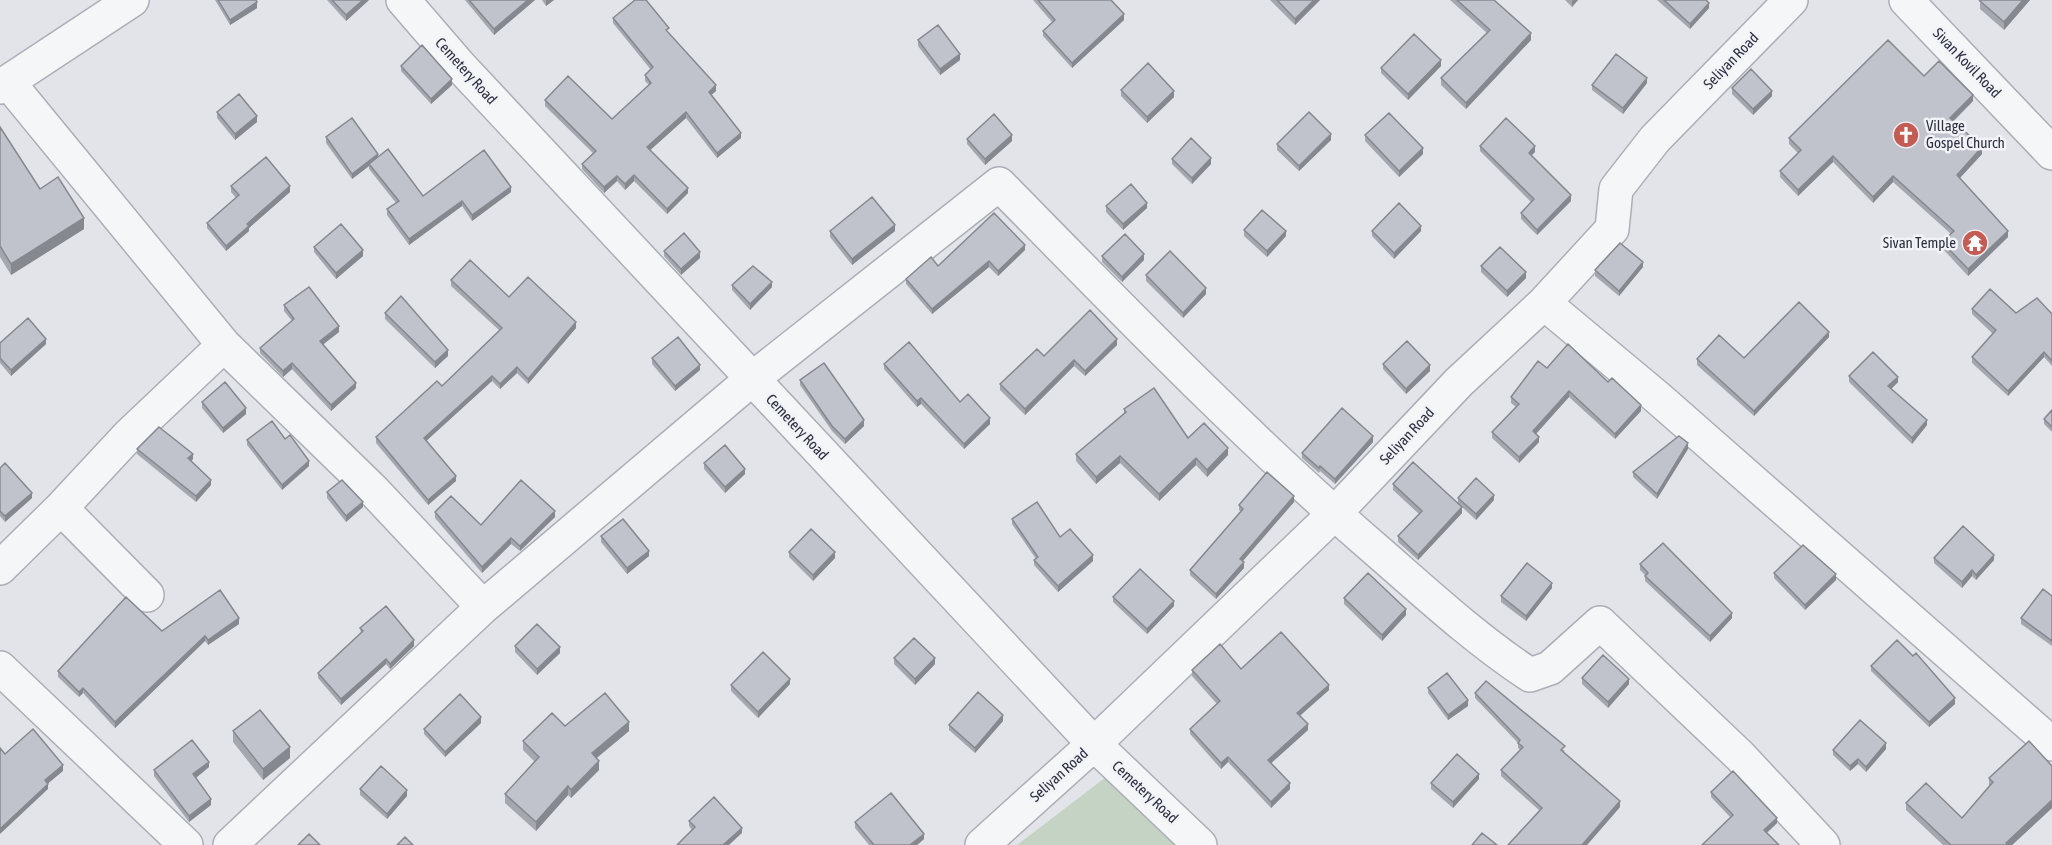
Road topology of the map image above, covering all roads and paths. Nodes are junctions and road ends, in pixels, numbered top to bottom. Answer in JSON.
{"nodes":[{"id":1,"x":132,"y":0,"type":"edge"},
{"id":2,"x":403,"y":0,"type":"edge"},
{"id":3,"x":1791,"y":0,"type":"edge"},
{"id":4,"x":1906,"y":0,"type":"edge"},
{"id":5,"x":4,"y":85,"type":"edge"},
{"id":6,"x":2052,"y":153,"type":"edge"},
{"id":7,"x":1544,"y":303,"type":"junction"},
{"id":8,"x":224,"y":345,"type":"junction"},
{"id":9,"x":752,"y":379,"type":"junction"},
{"id":10,"x":61,"y":508,"type":"junction"},
{"id":11,"x":1334,"y":514,"type":"junction"},
{"id":12,"x":0,"y":568,"type":"edge"},
{"id":13,"x":147,"y":595,"type":"dead end"},
{"id":14,"x":483,"y":607,"type":"junction"},
{"id":15,"x":0,"y":668,"type":"edge"},
{"id":16,"x":1094,"y":744,"type":"junction"},
{"id":17,"x":2052,"y":744,"type":"edge"},
{"id":18,"x":186,"y":845,"type":"edge"},
{"id":19,"x":230,"y":845,"type":"edge"},
{"id":20,"x":982,"y":845,"type":"edge"},
{"id":21,"x":1200,"y":845,"type":"edge"},
{"id":22,"x":1824,"y":845,"type":"edge"}],
"edges":[{"from":1,"to":5,"type":"street"},
{"from":2,"to":9,"type":"street","name":"Cemetery Road"},
{"from":3,"to":7,"type":"street","name":"Seliyan Road"},
{"from":4,"to":6,"type":"street","name":"Sivan Kovil Road"},
{"from":5,"to":8,"type":"street"},
{"from":7,"to":11,"type":"street","name":"Seliyan Road"},
{"from":7,"to":17,"type":"street"},
{"from":8,"to":10,"type":"street"},
{"from":8,"to":14,"type":"street"},
{"from":9,"to":11,"type":"street"},
{"from":9,"to":14,"type":"street"},
{"from":9,"to":16,"type":"street","name":"Cemetery Road"},
{"from":10,"to":12,"type":"street"},
{"from":10,"to":13,"type":"street"},
{"from":11,"to":16,"type":"street","name":"Seliyan Road"},
{"from":11,"to":22,"type":"street"},
{"from":14,"to":19,"type":"street"},
{"from":15,"to":18,"type":"street"},
{"from":16,"to":20,"type":"street","name":"Seliyan Road"},
{"from":16,"to":21,"type":"street","name":"Cemetery Road"}]}
